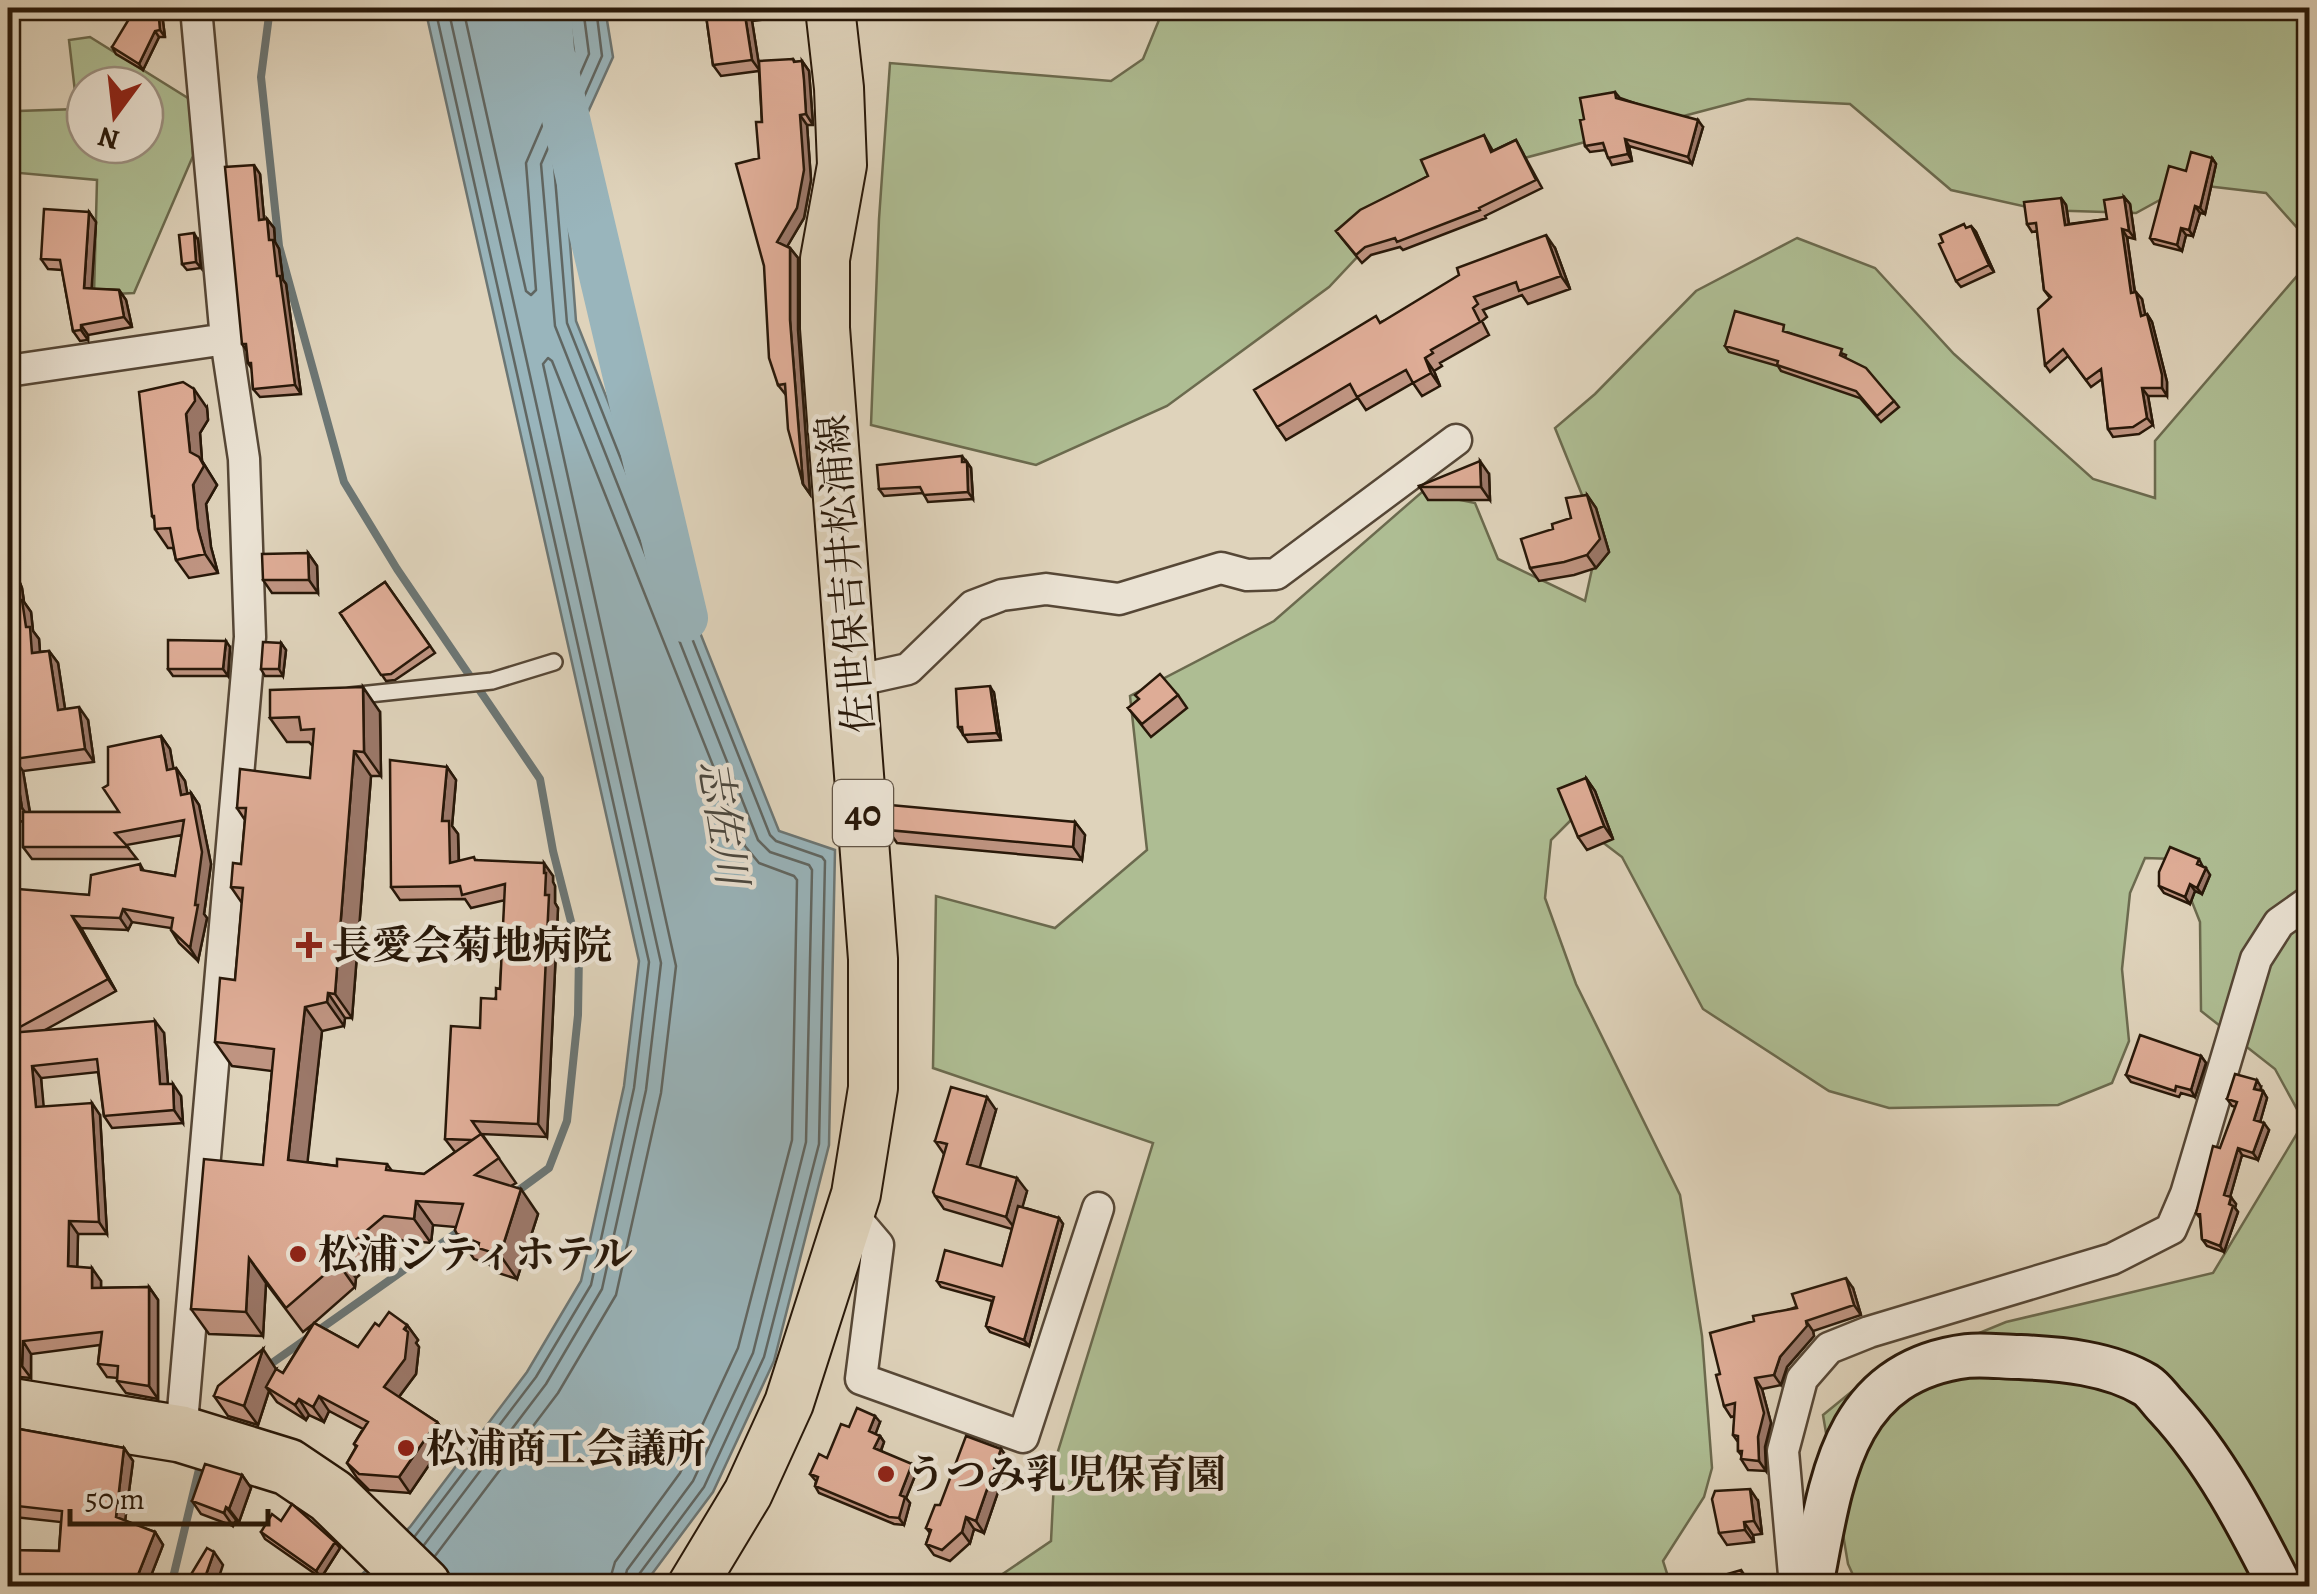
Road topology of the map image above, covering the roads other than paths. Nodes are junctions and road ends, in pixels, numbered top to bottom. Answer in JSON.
{"nodes":[{"id":1,"x":196,"y":8,"type":"edge"},
{"id":2,"x":830,"y":8,"type":"edge"},
{"id":3,"x":226,"y":339,"type":"junction"},
{"id":4,"x":8,"y":371,"type":"edge"},
{"id":5,"x":1456,"y":440,"type":"dead end"},
{"id":6,"x":554,"y":662,"type":"dead end"},
{"id":7,"x":854,"y":681,"type":"junction"},
{"id":8,"x":326,"y":699,"type":"edge"},
{"id":9,"x":2310,"y":901,"type":"edge"},
{"id":10,"x":1098,"y":1208,"type":"dead end"},
{"id":11,"x":850,"y":1212,"type":"junction"},
{"id":12,"x":8,"y":1406,"type":"edge"},
{"id":13,"x":182,"y":1434,"type":"junction"},
{"id":14,"x":423,"y":1586,"type":"edge"},
{"id":15,"x":692,"y":1586,"type":"edge"},
{"id":16,"x":1795,"y":1586,"type":"edge"},
{"id":17,"x":1811,"y":1586,"type":"edge"},
{"id":18,"x":2280,"y":1586,"type":"edge"}],
"edges":[{"from":1,"to":3,"type":"street"},
{"from":2,"to":7,"type":"main road","name":"佐世保吉井松浦線","number":"40"},
{"from":3,"to":4,"type":"street"},
{"from":3,"to":13,"type":"street"},
{"from":5,"to":7,"type":"street"},
{"from":6,"to":8,"type":"lane"},
{"from":7,"to":11,"type":"main road","name":"佐世保吉井松浦線","number":"40"},
{"from":9,"to":16,"type":"street"},
{"from":10,"to":11,"type":"street"},
{"from":11,"to":15,"type":"main road","name":"佐世保吉井松浦線","number":"40"},
{"from":12,"to":13,"type":"highway"},
{"from":13,"to":14,"type":"highway"},
{"from":17,"to":18,"type":"main road"}]}
